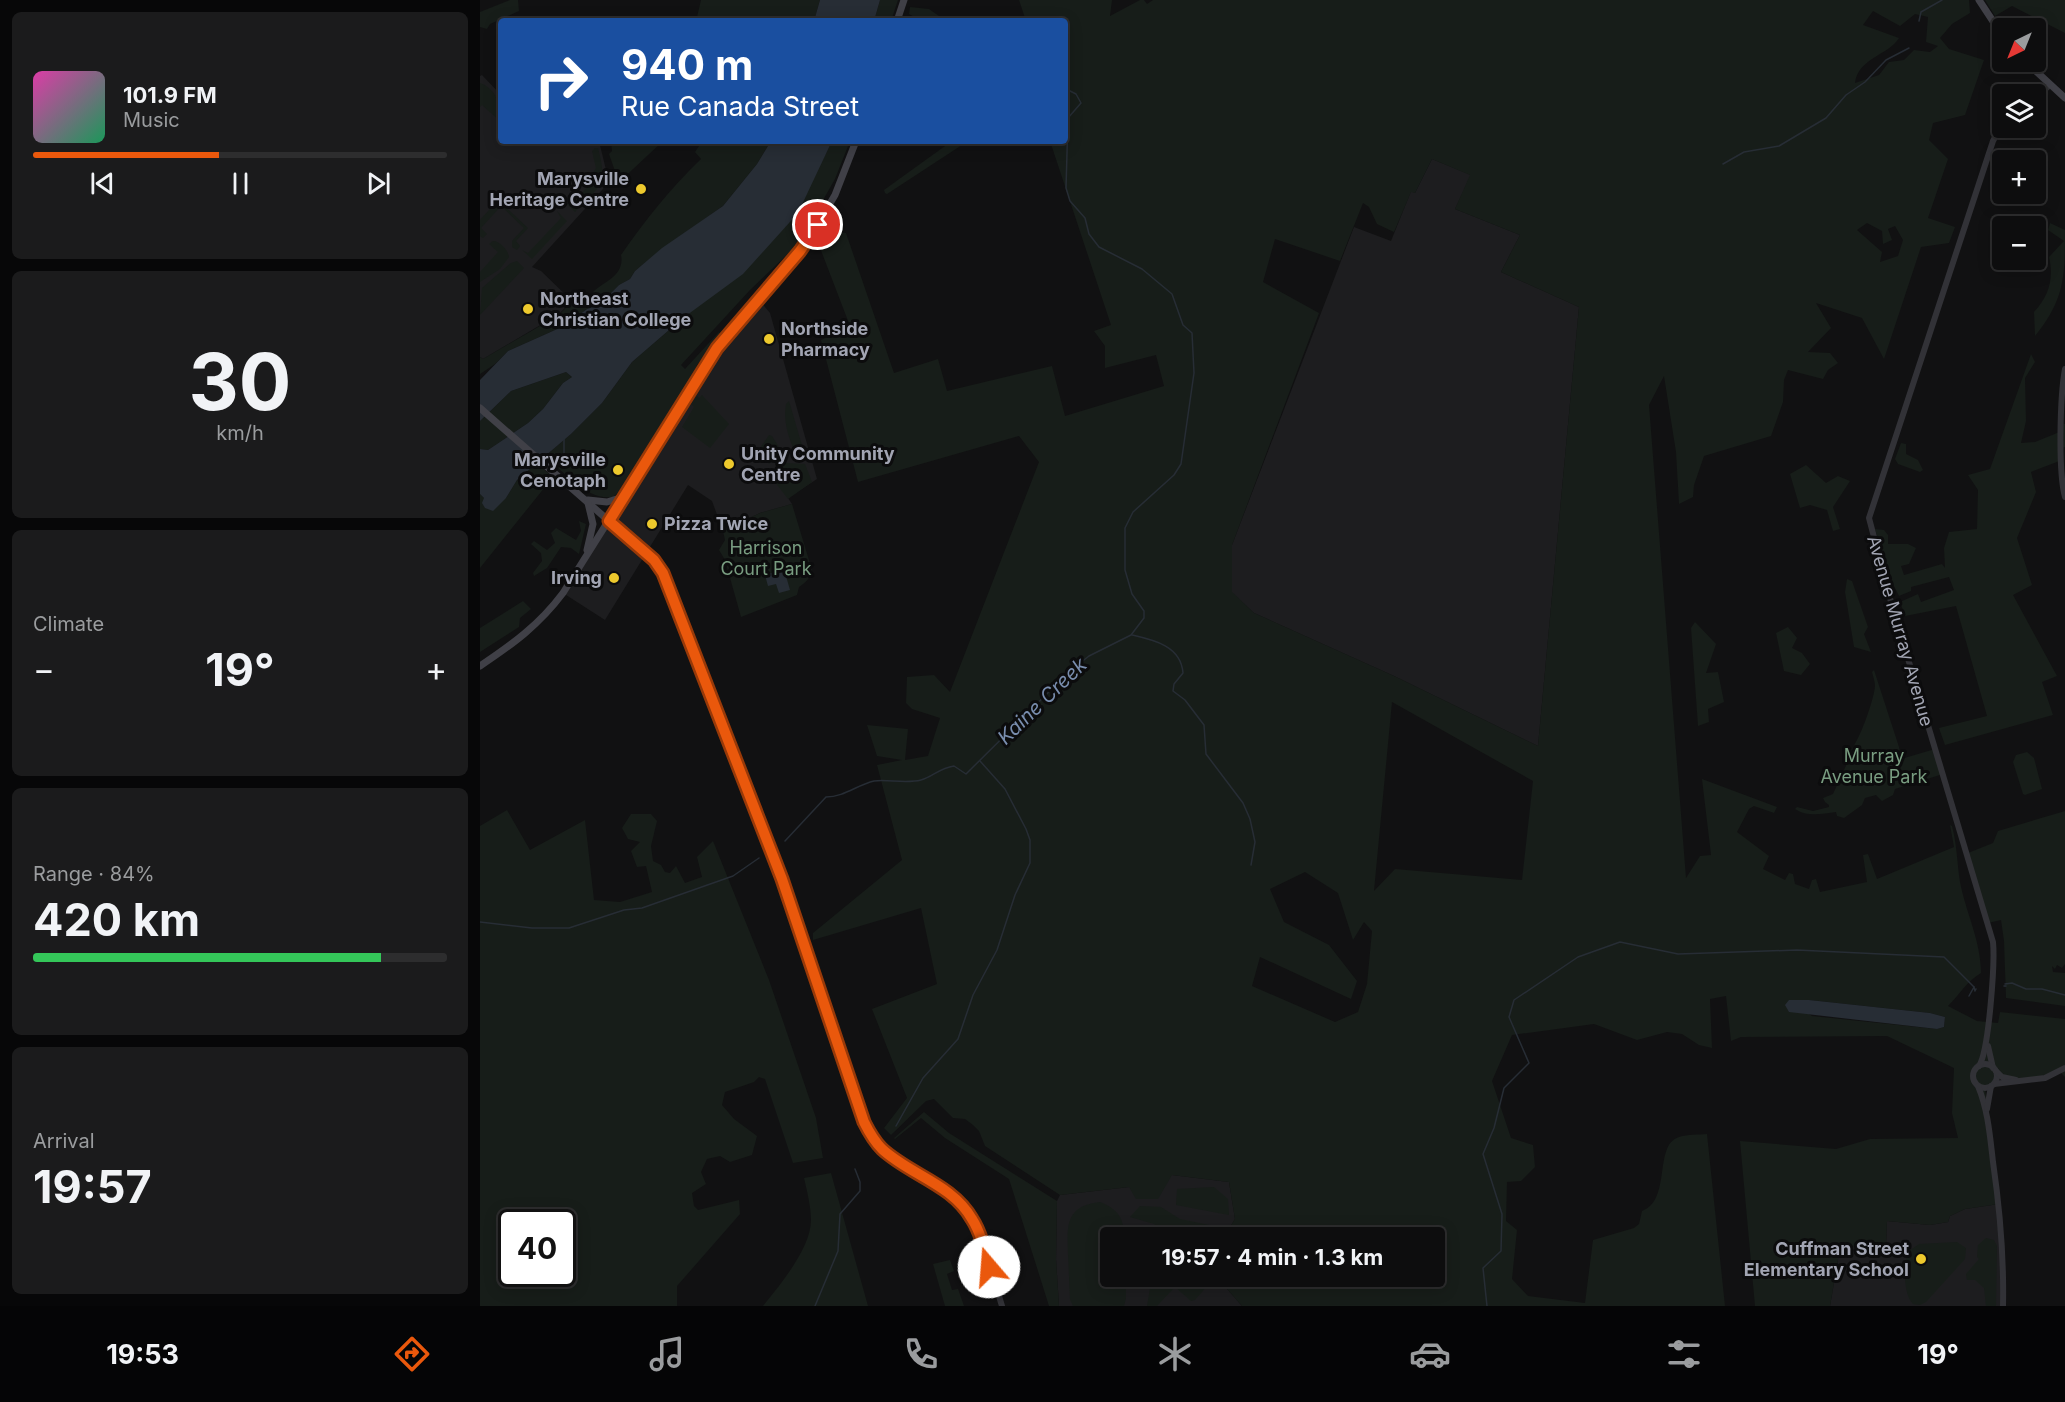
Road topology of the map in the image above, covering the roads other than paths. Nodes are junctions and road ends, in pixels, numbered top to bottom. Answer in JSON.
{"nodes":[{"id":1,"x":904,"y":0,"type":"edge"},
{"id":2,"x":1979,"y":0,"type":"edge"},
{"id":3,"x":898,"y":18,"type":"edge"},
{"id":4,"x":1992,"y":20,"type":"edge"},
{"id":5,"x":2036,"y":72,"type":"edge"},
{"id":6,"x":2050,"y":85,"type":"junction"},
{"id":7,"x":2046,"y":88,"type":"edge"},
{"id":8,"x":2065,"y":98,"type":"edge"},
{"id":9,"x":1994,"y":138,"type":"edge"},
{"id":10,"x":855,"y":144,"type":"edge"},
{"id":11,"x":2065,"y":369,"type":"edge"},
{"id":12,"x":480,"y":408,"type":"edge"},
{"id":13,"x":623,"y":497,"type":"junction"},
{"id":14,"x":2065,"y":497,"type":"edge"},
{"id":15,"x":587,"y":500,"type":"junction"},
{"id":16,"x":609,"y":521,"type":"junction"},
{"id":17,"x":583,"y":561,"type":"junction"},
{"id":18,"x":480,"y":666,"type":"edge"},
{"id":19,"x":1987,"y":1042,"type":"junction"},
{"id":20,"x":1979,"y":1066,"type":"junction"},
{"id":21,"x":2065,"y":1068,"type":"edge"},
{"id":22,"x":1994,"y":1070,"type":"junction"},
{"id":23,"x":2019,"y":1081,"type":"junction"},
{"id":24,"x":1993,"y":1085,"type":"junction"},
{"id":25,"x":1978,"y":1086,"type":"junction"},
{"id":26,"x":1987,"y":1112,"type":"junction"},
{"id":27,"x":1002,"y":1306,"type":"edge"},
{"id":28,"x":2003,"y":1306,"type":"edge"}],
"edges":[{"from":1,"to":3,"type":"main road"},
{"from":2,"to":4,"type":"main road"},
{"from":5,"to":6,"type":"main road"},
{"from":6,"to":7,"type":"street"},
{"from":6,"to":8,"type":"main road"},
{"from":9,"to":19,"type":"street","name":"Avenue Murray Avenue"},
{"from":10,"to":13,"type":"main road"},
{"from":11,"to":14,"type":"street"},
{"from":12,"to":15,"type":"main road"},
{"from":13,"to":15,"type":"main road"},
{"from":13,"to":16,"type":"main road"},
{"from":15,"to":16,"type":"main road"},
{"from":15,"to":17,"type":"main road"},
{"from":16,"to":17,"type":"main road"},
{"from":16,"to":27,"type":"street"},
{"from":17,"to":18,"type":"main road"},
{"from":19,"to":20,"type":"street","name":"Avenue Murray Avenue"},
{"from":19,"to":22,"type":"street","name":"Avenue Murray Avenue"},
{"from":20,"to":22,"type":"street"},
{"from":20,"to":25,"type":"street"},
{"from":21,"to":23,"type":"street"},
{"from":22,"to":23,"type":"street"},
{"from":22,"to":24,"type":"street"},
{"from":23,"to":24,"type":"street"},
{"from":24,"to":25,"type":"street"},
{"from":24,"to":26,"type":"street"},
{"from":25,"to":26,"type":"street"},
{"from":26,"to":28,"type":"street"}]}
